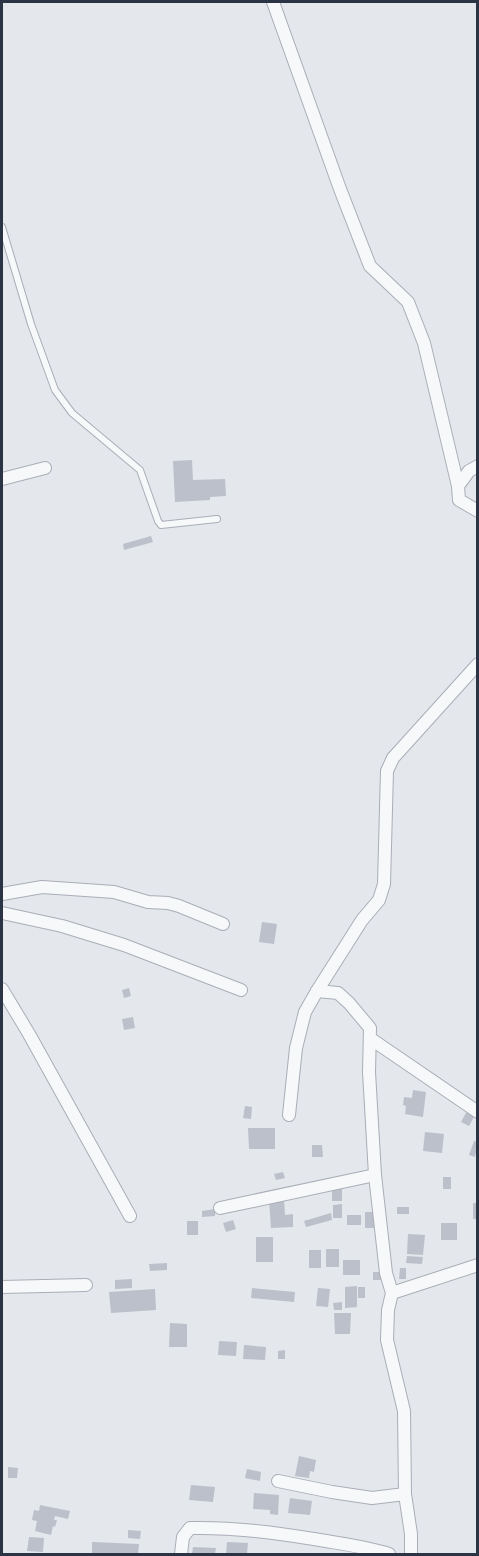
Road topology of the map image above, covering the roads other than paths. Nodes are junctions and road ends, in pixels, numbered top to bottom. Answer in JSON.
{"nodes":[{"id":1,"x":273,"y":2,"type":"edge"},
{"id":2,"x":2,"y":227,"type":"edge"},
{"id":3,"x":477,"y":466,"type":"edge"},
{"id":4,"x":45,"y":468,"type":"dead end"},
{"id":5,"x":2,"y":479,"type":"edge"},
{"id":6,"x":458,"y":486,"type":"junction"},
{"id":7,"x":477,"y":511,"type":"edge"},
{"id":8,"x":217,"y":519,"type":"dead end"},
{"id":9,"x":477,"y":664,"type":"edge"},
{"id":10,"x":2,"y":894,"type":"edge"},
{"id":11,"x":2,"y":913,"type":"edge"},
{"id":12,"x":223,"y":924,"type":"dead end"},
{"id":13,"x":2,"y":989,"type":"edge"},
{"id":14,"x":241,"y":990,"type":"dead end"},
{"id":15,"x":317,"y":991,"type":"junction"},
{"id":16,"x":371,"y":1039,"type":"junction"},
{"id":17,"x":477,"y":1112,"type":"edge"},
{"id":18,"x":289,"y":1115,"type":"dead end"},
{"id":19,"x":375,"y":1175,"type":"junction"},
{"id":20,"x":220,"y":1208,"type":"dead end"},
{"id":21,"x":130,"y":1216,"type":"dead end"},
{"id":22,"x":477,"y":1265,"type":"edge"},
{"id":23,"x":86,"y":1285,"type":"dead end"},
{"id":24,"x":2,"y":1287,"type":"edge"},
{"id":25,"x":392,"y":1293,"type":"junction"},
{"id":26,"x":278,"y":1481,"type":"dead end"},
{"id":27,"x":405,"y":1494,"type":"junction"},
{"id":28,"x":181,"y":1554,"type":"edge"},
{"id":29,"x":389,"y":1554,"type":"edge"},
{"id":30,"x":411,"y":1554,"type":"edge"}],
"edges":[{"from":1,"to":6,"type":"street"},
{"from":2,"to":8,"type":"lane"},
{"from":3,"to":6,"type":"street"},
{"from":4,"to":5,"type":"street"},
{"from":6,"to":7,"type":"street"},
{"from":9,"to":15,"type":"street"},
{"from":10,"to":12,"type":"street"},
{"from":11,"to":14,"type":"street"},
{"from":13,"to":21,"type":"street"},
{"from":15,"to":16,"type":"street"},
{"from":15,"to":18,"type":"street"},
{"from":16,"to":17,"type":"street"},
{"from":16,"to":19,"type":"street"},
{"from":19,"to":20,"type":"street"},
{"from":19,"to":25,"type":"street"},
{"from":22,"to":25,"type":"street"},
{"from":23,"to":24,"type":"street"},
{"from":25,"to":27,"type":"street"},
{"from":26,"to":27,"type":"street"},
{"from":27,"to":30,"type":"street"},
{"from":28,"to":29,"type":"street"}]}
